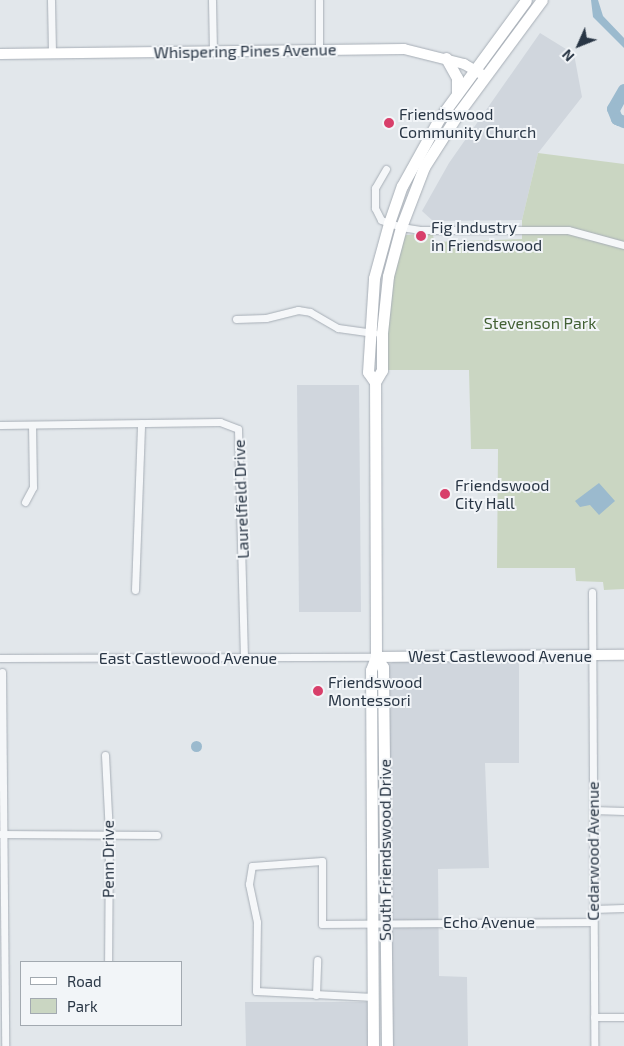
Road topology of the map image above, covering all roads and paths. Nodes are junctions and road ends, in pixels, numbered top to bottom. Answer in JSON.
{"nodes":[{"id":1,"x":51,"y":0,"type":"edge"},
{"id":2,"x":212,"y":0,"type":"edge"},
{"id":3,"x":319,"y":0,"type":"edge"},
{"id":4,"x":526,"y":0,"type":"edge"},
{"id":5,"x":542,"y":0,"type":"edge"},
{"id":6,"x":320,"y":50,"type":"junction"},
{"id":7,"x":213,"y":52,"type":"junction"},
{"id":8,"x":0,"y":54,"type":"edge"},
{"id":9,"x":52,"y":54,"type":"junction"},
{"id":10,"x":446,"y":58,"type":"junction"},
{"id":11,"x":476,"y":69,"type":"junction"},
{"id":12,"x":485,"y":76,"type":"junction"},
{"id":13,"x":456,"y":95,"type":"junction"},
{"id":14,"x":386,"y":169,"type":"dead end"},
{"id":15,"x":388,"y":223,"type":"junction"},
{"id":16,"x":401,"y":227,"type":"junction"},
{"id":17,"x":624,"y":245,"type":"edge"},
{"id":18,"x":236,"y":319,"type":"dead end"},
{"id":19,"x":368,"y":333,"type":"junction"},
{"id":20,"x":382,"y":333,"type":"junction"},
{"id":21,"x":375,"y":382,"type":"junction"},
{"id":22,"x":141,"y":423,"type":"junction"},
{"id":23,"x":0,"y":425,"type":"edge"},
{"id":24,"x":32,"y":425,"type":"junction"},
{"id":25,"x":25,"y":502,"type":"dead end"},
{"id":26,"x":135,"y":590,"type":"dead end"},
{"id":27,"x":592,"y":592,"type":"dead end"},
{"id":28,"x":592,"y":655,"type":"junction"},
{"id":29,"x":624,"y":655,"type":"edge"},
{"id":30,"x":376,"y":657,"type":"junction"},
{"id":31,"x":0,"y":658,"type":"edge"},
{"id":32,"x":244,"y":658,"type":"junction"},
{"id":33,"x":2,"y":672,"type":"dead end"},
{"id":34,"x":105,"y":756,"type":"dead end"},
{"id":35,"x":593,"y":810,"type":"junction"},
{"id":36,"x":624,"y":811,"type":"edge"},
{"id":37,"x":109,"y":833,"type":"junction"},
{"id":38,"x":2,"y":834,"type":"edge"},
{"id":39,"x":157,"y":835,"type":"dead end"},
{"id":40,"x":624,"y":908,"type":"edge"},
{"id":41,"x":593,"y":909,"type":"junction"},
{"id":42,"x":593,"y":922,"type":"junction"},
{"id":43,"x":386,"y":924,"type":"junction"},
{"id":44,"x":372,"y":925,"type":"junction"},
{"id":45,"x":317,"y":960,"type":"dead end"},
{"id":46,"x":108,"y":961,"type":"edge"},
{"id":47,"x":316,"y":994,"type":"junction"},
{"id":48,"x":373,"y":997,"type":"junction"},
{"id":49,"x":594,"y":1017,"type":"junction"},
{"id":50,"x":624,"y":1017,"type":"edge"},
{"id":51,"x":5,"y":1046,"type":"edge"},
{"id":52,"x":373,"y":1046,"type":"edge"},
{"id":53,"x":387,"y":1046,"type":"edge"},
{"id":54,"x":594,"y":1046,"type":"edge"}],
"edges":[{"from":1,"to":9,"type":"street"},
{"from":2,"to":7,"type":"street"},
{"from":3,"to":6,"type":"street"},
{"from":4,"to":11,"type":"main road","name":"South Friendswood Drive"},
{"from":5,"to":12,"type":"main road","name":"South Friendswood Drive"},
{"from":6,"to":7,"type":"main road","name":"Whispering Pines Avenue"},
{"from":6,"to":10,"type":"main road","name":"Whispering Pines Avenue"},
{"from":7,"to":9,"type":"main road","name":"Whispering Pines Avenue"},
{"from":8,"to":9,"type":"main road","name":"Whispering Pines Avenue"},
{"from":10,"to":11,"type":"main road","name":"Whispering Pines Avenue"},
{"from":10,"to":13,"type":"main road"},
{"from":11,"to":12,"type":"main road","name":"Whispering Pines Avenue"},
{"from":11,"to":13,"type":"main road","name":"South Friendswood Drive"},
{"from":12,"to":16,"type":"main road","name":"South Friendswood Drive"},
{"from":13,"to":15,"type":"main road","name":"South Friendswood Drive"},
{"from":14,"to":15,"type":"street"},
{"from":15,"to":16,"type":"street"},
{"from":15,"to":19,"type":"main road","name":"South Friendswood Drive"},
{"from":16,"to":17,"type":"street"},
{"from":16,"to":20,"type":"main road","name":"South Friendswood Drive"},
{"from":18,"to":19,"type":"street"},
{"from":19,"to":20,"type":"street"},
{"from":19,"to":21,"type":"main road","name":"South Friendswood Drive"},
{"from":20,"to":21,"type":"main road","name":"South Friendswood Drive"},
{"from":21,"to":30,"type":"main road","name":"South Friendswood Drive"},
{"from":22,"to":24,"type":"street","name":"Laurelfield Drive"},
{"from":22,"to":26,"type":"street"},
{"from":22,"to":32,"type":"street","name":"Laurelfield Drive"},
{"from":23,"to":24,"type":"street","name":"Laurelfield Drive"},
{"from":24,"to":25,"type":"street"},
{"from":27,"to":28,"type":"street","name":"Cedarwood Avenue"},
{"from":28,"to":29,"type":"main road","name":"West Castlewood Avenue"},
{"from":28,"to":30,"type":"main road","name":"West Castlewood Avenue"},
{"from":28,"to":35,"type":"street","name":"Cedarwood Avenue"},
{"from":30,"to":32,"type":"street","name":"East Castlewood Avenue"},
{"from":30,"to":43,"type":"main road","name":"South Friendswood Drive"},
{"from":30,"to":44,"type":"main road","name":"South Friendswood Drive"},
{"from":31,"to":32,"type":"street","name":"East Castlewood Avenue"},
{"from":33,"to":38,"type":"street"},
{"from":34,"to":37,"type":"street","name":"Penn Drive"},
{"from":35,"to":36,"type":"street"},
{"from":35,"to":41,"type":"street","name":"Cedarwood Avenue"},
{"from":37,"to":38,"type":"street"},
{"from":37,"to":39,"type":"street"},
{"from":37,"to":46,"type":"street","name":"Penn Drive"},
{"from":38,"to":51,"type":"street"},
{"from":40,"to":41,"type":"street"},
{"from":41,"to":42,"type":"street","name":"Cedarwood Avenue"},
{"from":42,"to":43,"type":"street","name":"Echo Avenue"},
{"from":42,"to":49,"type":"street","name":"Cedarwood Avenue"},
{"from":43,"to":44,"type":"street","name":"Echo Avenue"},
{"from":43,"to":53,"type":"main road","name":"South Friendswood Drive"},
{"from":44,"to":47,"type":"street","name":"Echo Avenue"},
{"from":44,"to":48,"type":"main road","name":"South Friendswood Drive"},
{"from":45,"to":47,"type":"street"},
{"from":47,"to":48,"type":"street"},
{"from":48,"to":52,"type":"main road","name":"South Friendswood Drive"},
{"from":49,"to":50,"type":"street"},
{"from":49,"to":54,"type":"street","name":"Cedarwood Avenue"}]}
